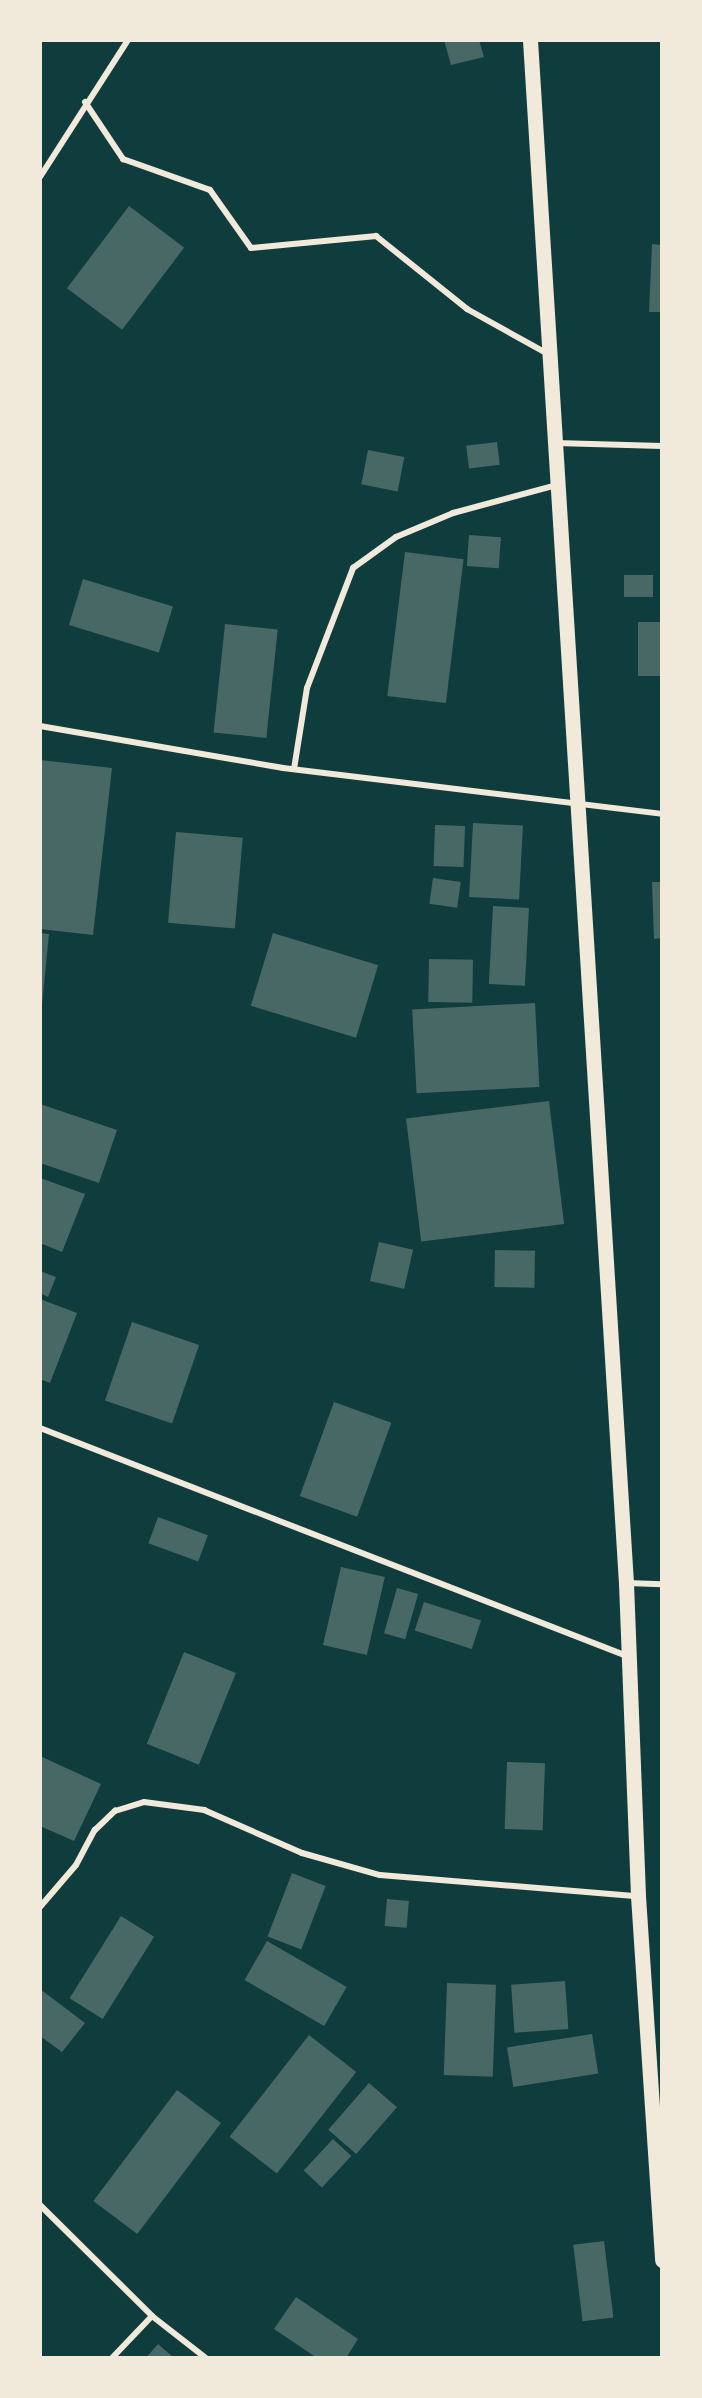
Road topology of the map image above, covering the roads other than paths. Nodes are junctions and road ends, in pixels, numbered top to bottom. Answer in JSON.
{"nodes":[{"id":1,"x":128,"y":40,"type":"edge"},
{"id":2,"x":530,"y":40,"type":"edge"},
{"id":3,"x":85,"y":102,"type":"junction"},
{"id":4,"x":40,"y":177,"type":"edge"},
{"id":5,"x":549,"y":354,"type":"junction"},
{"id":6,"x":555,"y":443,"type":"junction"},
{"id":7,"x":662,"y":446,"type":"edge"},
{"id":8,"x":557,"y":485,"type":"junction"},
{"id":9,"x":40,"y":726,"type":"edge"},
{"id":10,"x":294,"y":769,"type":"junction"},
{"id":11,"x":575,"y":803,"type":"junction"},
{"id":12,"x":662,"y":814,"type":"edge"},
{"id":13,"x":40,"y":1428,"type":"edge"},
{"id":14,"x":626,"y":1583,"type":"junction"},
{"id":15,"x":662,"y":1584,"type":"edge"},
{"id":16,"x":629,"y":1656,"type":"junction"},
{"id":17,"x":638,"y":1896,"type":"junction"},
{"id":18,"x":40,"y":1907,"type":"edge"},
{"id":19,"x":660,"y":2202,"type":"edge"},
{"id":20,"x":40,"y":2205,"type":"edge"},
{"id":21,"x":662,"y":2260,"type":"edge"},
{"id":22,"x":152,"y":2316,"type":"junction"},
{"id":23,"x":112,"y":2358,"type":"edge"},
{"id":24,"x":206,"y":2358,"type":"edge"}],
"edges":[{"from":1,"to":3,"type":"street"},
{"from":2,"to":5,"type":"main road"},
{"from":3,"to":4,"type":"street"},
{"from":3,"to":5,"type":"street"},
{"from":5,"to":6,"type":"main road"},
{"from":6,"to":7,"type":"street"},
{"from":6,"to":8,"type":"main road"},
{"from":8,"to":10,"type":"street"},
{"from":8,"to":11,"type":"main road"},
{"from":9,"to":10,"type":"street"},
{"from":10,"to":11,"type":"street"},
{"from":11,"to":12,"type":"street"},
{"from":11,"to":14,"type":"main road"},
{"from":13,"to":16,"type":"street"},
{"from":14,"to":15,"type":"street"},
{"from":14,"to":16,"type":"main road"},
{"from":16,"to":17,"type":"main road"},
{"from":17,"to":18,"type":"street"},
{"from":17,"to":19,"type":"main road"},
{"from":19,"to":21,"type":"main road"},
{"from":20,"to":22,"type":"street"},
{"from":22,"to":23,"type":"street"},
{"from":22,"to":24,"type":"street"}]}
